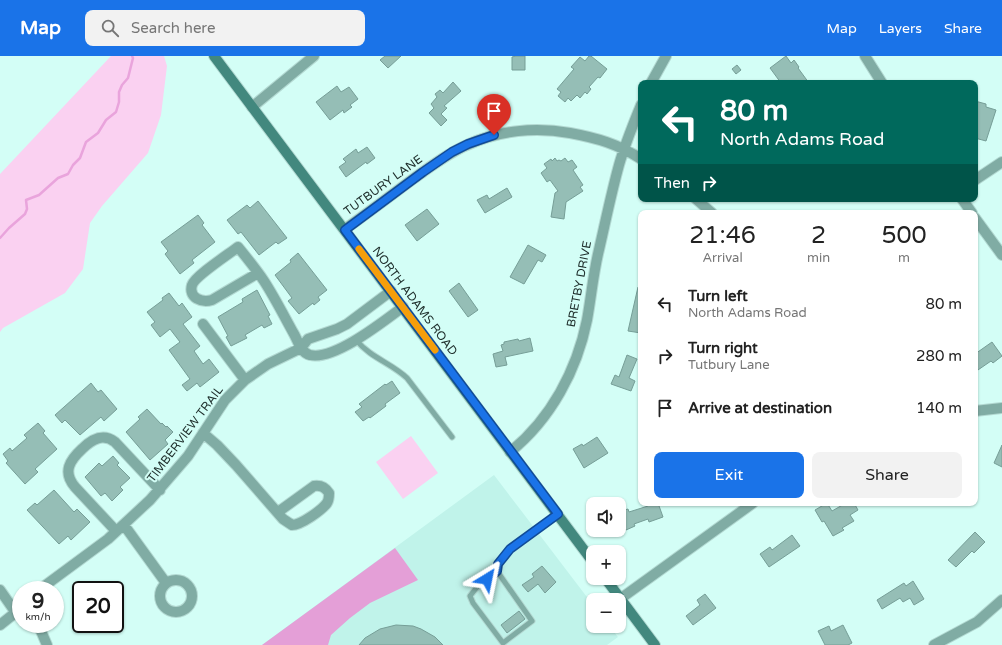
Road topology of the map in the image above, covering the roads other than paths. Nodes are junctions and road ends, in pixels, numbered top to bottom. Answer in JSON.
{"nodes":[{"id":1,"x":214,"y":56,"type":"edge"},
{"id":2,"x":314,"y":56,"type":"edge"},
{"id":3,"x":666,"y":56,"type":"edge"},
{"id":4,"x":865,"y":56,"type":"edge"},
{"id":5,"x":653,"y":80,"type":"edge"},
{"id":6,"x":880,"y":80,"type":"edge"},
{"id":7,"x":252,"y":107,"type":"junction"},
{"id":8,"x":638,"y":113,"type":"edge"},
{"id":9,"x":624,"y":149,"type":"junction"},
{"id":10,"x":638,"y":157,"type":"edge"},
{"id":11,"x":1002,"y":162,"type":"edge"},
{"id":12,"x":978,"y":178,"type":"edge"},
{"id":13,"x":699,"y":202,"type":"edge"},
{"id":14,"x":709,"y":210,"type":"edge"},
{"id":15,"x":978,"y":222,"type":"edge"},
{"id":16,"x":345,"y":230,"type":"junction"},
{"id":17,"x":1002,"y":256,"type":"edge"},
{"id":18,"x":258,"y":273,"type":"junction"},
{"id":19,"x":391,"y":291,"type":"junction"},
{"id":20,"x":403,"y":307,"type":"junction"},
{"id":21,"x":203,"y":324,"type":"dead end"},
{"id":22,"x":356,"y":340,"type":"junction"},
{"id":23,"x":301,"y":348,"type":"junction"},
{"id":24,"x":245,"y":380,"type":"junction"},
{"id":25,"x":1002,"y":408,"type":"edge"},
{"id":26,"x":978,"y":411,"type":"edge"},
{"id":27,"x":203,"y":433,"type":"junction"},
{"id":28,"x":452,"y":437,"type":"dead end"},
{"id":29,"x":510,"y":452,"type":"junction"},
{"id":30,"x":160,"y":490,"type":"junction"},
{"id":31,"x":749,"y":506,"type":"edge"},
{"id":32,"x":278,"y":512,"type":"junction"},
{"id":33,"x":558,"y":514,"type":"junction"},
{"id":34,"x":120,"y":528,"type":"junction"},
{"id":35,"x":586,"y":552,"type":"edge"},
{"id":36,"x":497,"y":571,"type":"junction"},
{"id":37,"x":51,"y":581,"type":"edge"},
{"id":38,"x":166,"y":583,"type":"dead end"},
{"id":39,"x":0,"y":590,"type":"edge"},
{"id":40,"x":626,"y":595,"type":"edge"},
{"id":41,"x":1002,"y":600,"type":"edge"},
{"id":42,"x":12,"y":603,"type":"edge"},
{"id":43,"x":626,"y":607,"type":"edge"},
{"id":44,"x":12,"y":616,"type":"edge"},
{"id":45,"x":0,"y":625,"type":"edge"},
{"id":46,"x":42,"y":633,"type":"edge"},
{"id":47,"x":47,"y":645,"type":"edge"},
{"id":48,"x":655,"y":645,"type":"edge"},
{"id":49,"x":934,"y":645,"type":"edge"}],
"edges":[{"from":1,"to":7,"type":"street","name":"NORTH ADAMS ROAD"},
{"from":2,"to":7,"type":"street"},
{"from":3,"to":5,"type":"street"},
{"from":4,"to":6,"type":"street"},
{"from":7,"to":16,"type":"street","name":"NORTH ADAMS ROAD"},
{"from":8,"to":9,"type":"street","name":"BRETBY DRIVE"},
{"from":9,"to":10,"type":"street","name":"TUTBURY LANE"},
{"from":9,"to":16,"type":"street","name":"TUTBURY LANE"},
{"from":9,"to":29,"type":"street","name":"BRETBY DRIVE"},
{"from":11,"to":12,"type":"street"},
{"from":13,"to":14,"type":"street"},
{"from":15,"to":17,"type":"street"},
{"from":16,"to":19,"type":"street","name":"NORTH ADAMS ROAD"},
{"from":18,"to":18,"type":"street"},
{"from":18,"to":23,"type":"street"},
{"from":19,"to":20,"type":"street","name":"NORTH ADAMS ROAD"},
{"from":19,"to":23,"type":"street","name":"TIMBERVIEW TRAIL"},
{"from":20,"to":22,"type":"street"},
{"from":20,"to":29,"type":"street","name":"NORTH ADAMS ROAD"},
{"from":21,"to":24,"type":"street"},
{"from":22,"to":23,"type":"street"},
{"from":22,"to":28,"type":"lane"},
{"from":23,"to":24,"type":"street","name":"TIMBERVIEW TRAIL"},
{"from":24,"to":27,"type":"street","name":"TIMBERVIEW TRAIL"},
{"from":25,"to":26,"type":"street"},
{"from":27,"to":30,"type":"street","name":"TIMBERVIEW TRAIL"},
{"from":27,"to":32,"type":"street"},
{"from":29,"to":33,"type":"street","name":"NORTH ADAMS ROAD"},
{"from":30,"to":34,"type":"street","name":"TIMBERVIEW TRAIL"},
{"from":30,"to":34,"type":"street"},
{"from":31,"to":40,"type":"street"},
{"from":32,"to":32,"type":"street"},
{"from":33,"to":35,"type":"street","name":"NORTH ADAMS ROAD"},
{"from":33,"to":36,"type":"lane"},
{"from":34,"to":37,"type":"street","name":"TIMBERVIEW TRAIL"},
{"from":34,"to":38,"type":"street"},
{"from":36,"to":36,"type":"lane"},
{"from":39,"to":42,"type":"street"},
{"from":41,"to":49,"type":"street"},
{"from":43,"to":48,"type":"street"},
{"from":44,"to":45,"type":"street"},
{"from":46,"to":47,"type":"street"}]}
